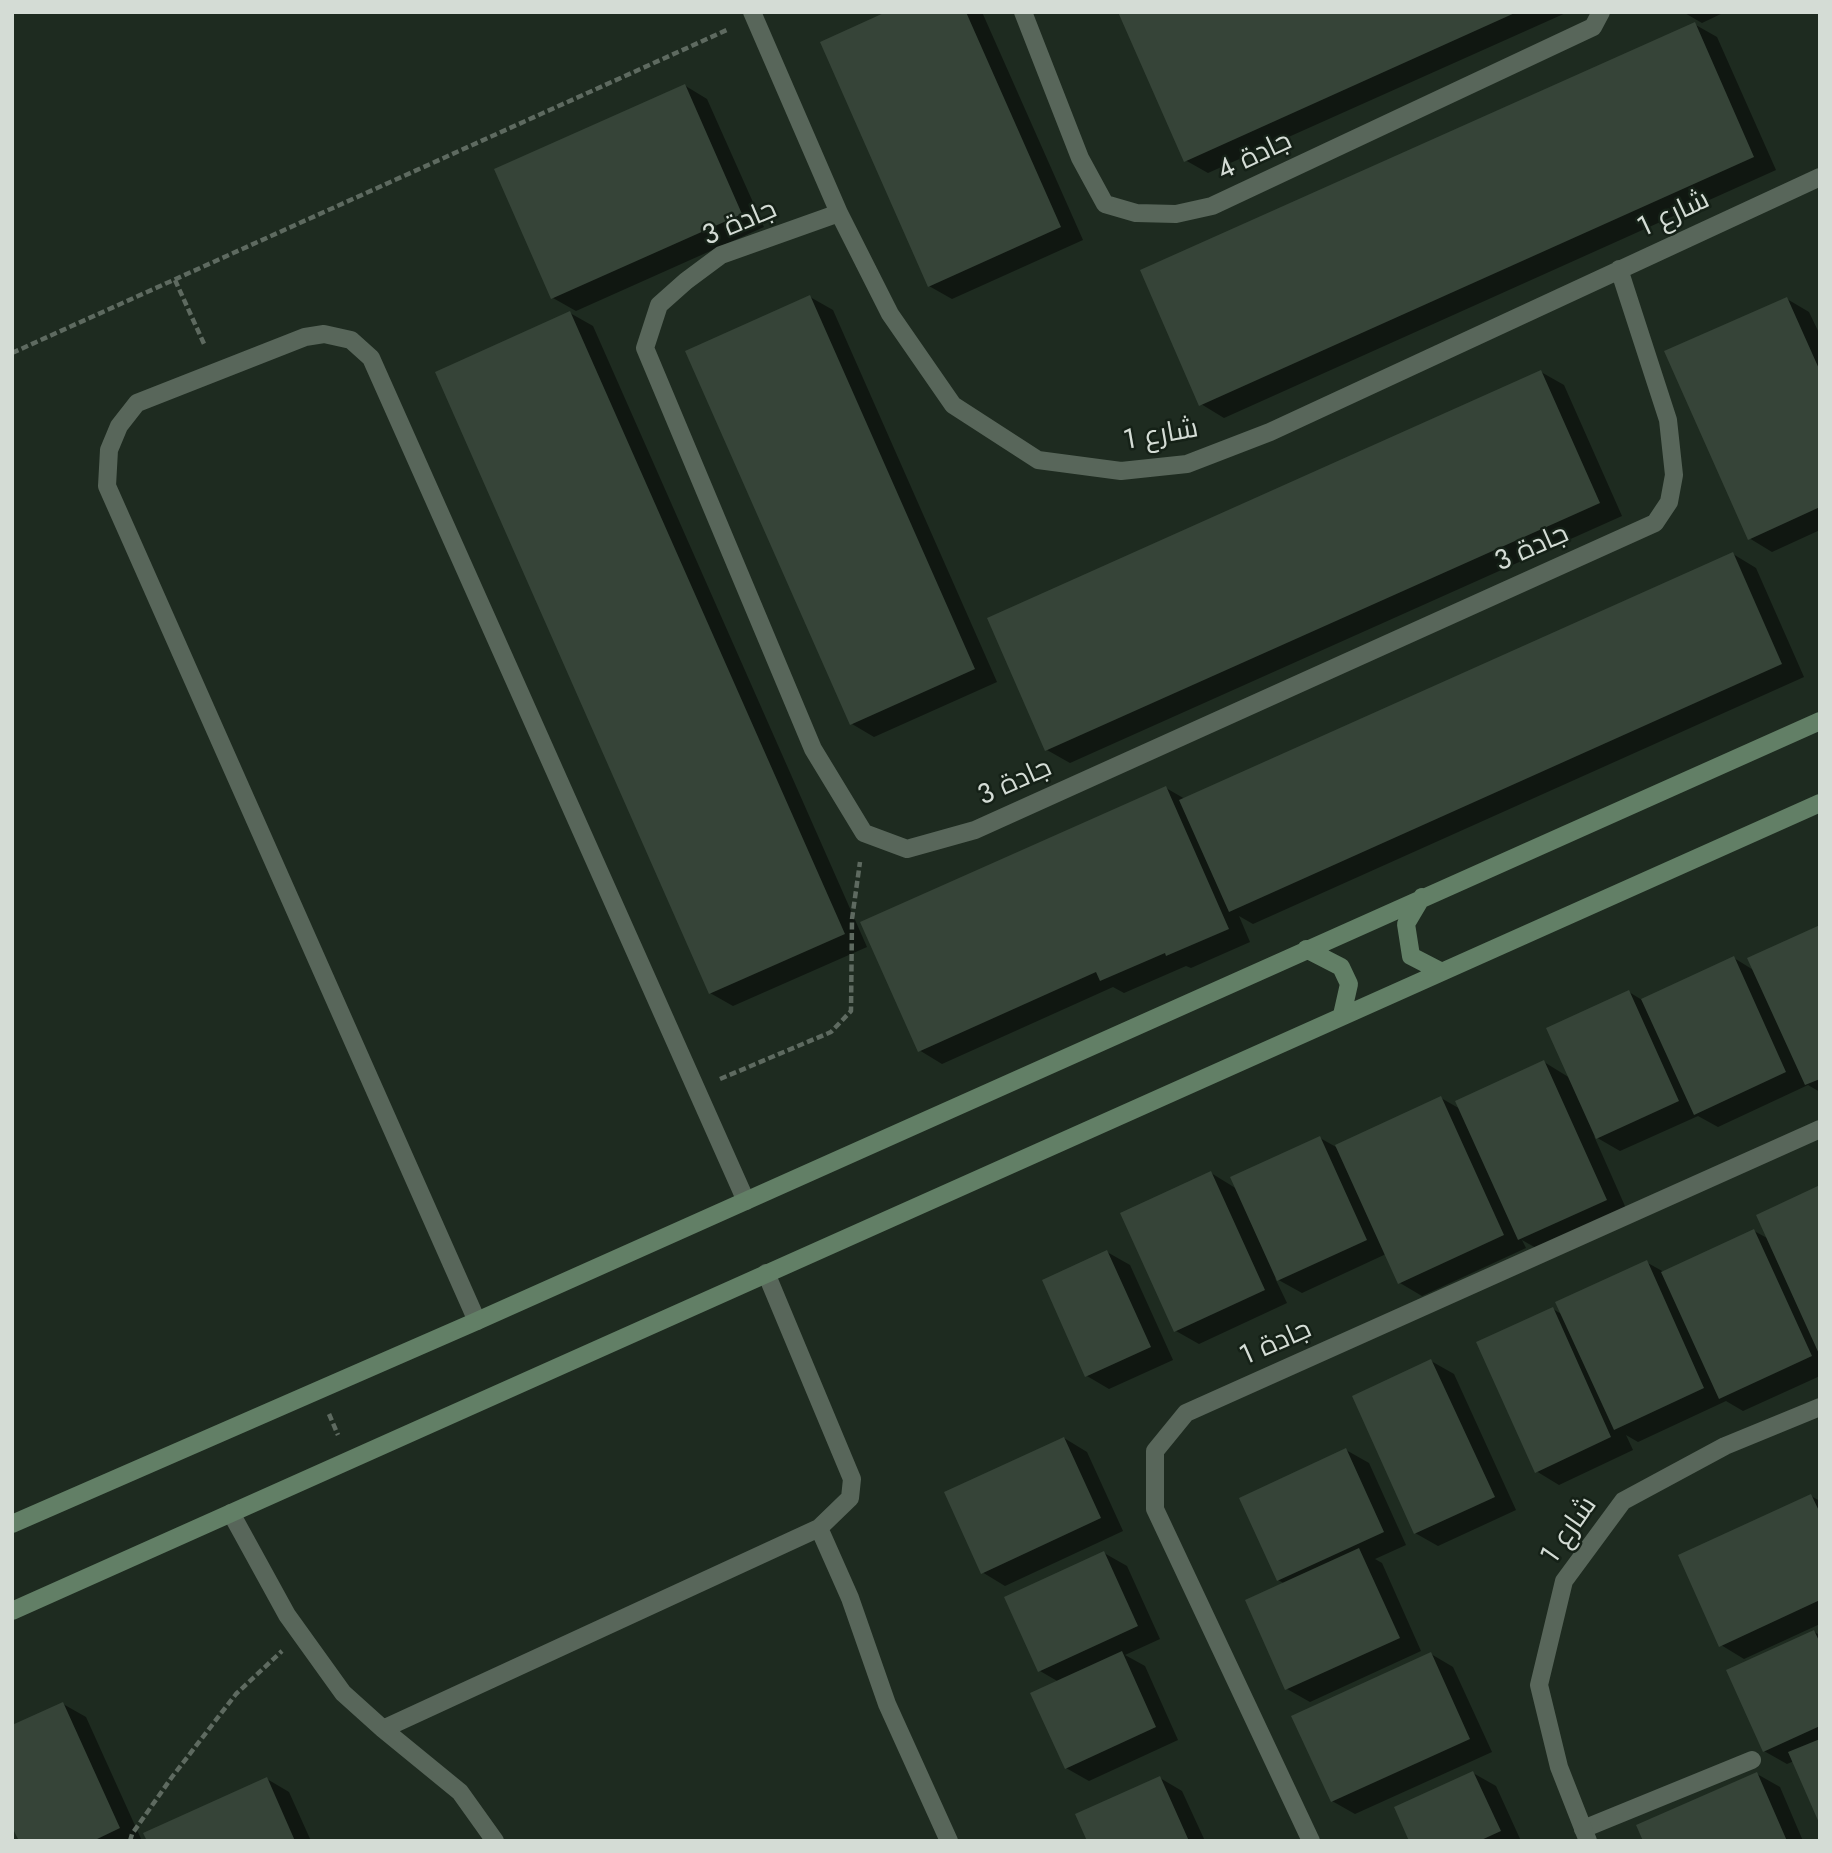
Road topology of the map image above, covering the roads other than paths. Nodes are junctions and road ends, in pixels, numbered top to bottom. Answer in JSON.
{"nodes":[{"id":1,"x":1023,"y":12,"type":"edge"},
{"id":2,"x":1601,"y":12,"type":"edge"},
{"id":3,"x":754,"y":15,"type":"edge"},
{"id":4,"x":1820,"y":177,"type":"edge"},
{"id":5,"x":839,"y":213,"type":"junction"},
{"id":6,"x":1619,"y":269,"type":"junction"},
{"id":7,"x":1820,"y":721,"type":"edge"},
{"id":8,"x":1820,"y":803,"type":"edge"},
{"id":9,"x":1422,"y":897,"type":"junction"},
{"id":10,"x":1306,"y":949,"type":"junction"},
{"id":11,"x":1440,"y":971,"type":"junction"},
{"id":12,"x":1342,"y":1015,"type":"junction"},
{"id":13,"x":1820,"y":1129,"type":"edge"},
{"id":14,"x":746,"y":1201,"type":"junction"},
{"id":15,"x":766,"y":1273,"type":"junction"},
{"id":16,"x":477,"y":1321,"type":"junction"},
{"id":17,"x":1820,"y":1407,"type":"edge"},
{"id":18,"x":231,"y":1513,"type":"junction"},
{"id":19,"x":12,"y":1524,"type":"edge"},
{"id":20,"x":818,"y":1528,"type":"junction"},
{"id":21,"x":12,"y":1611,"type":"edge"},
{"id":22,"x":383,"y":1729,"type":"junction"},
{"id":23,"x":1752,"y":1760,"type":"dead end"},
{"id":24,"x":1586,"y":1835,"type":"edge"},
{"id":25,"x":495,"y":1841,"type":"edge"},
{"id":26,"x":949,"y":1841,"type":"edge"},
{"id":27,"x":1311,"y":1841,"type":"edge"}],
"edges":[{"from":1,"to":2,"type":"street","name":"جادة 4"},
{"from":3,"to":5,"type":"street","name":"شارع 1"},
{"from":4,"to":6,"type":"street","name":"شارع 1"},
{"from":5,"to":6,"type":"street","name":"شارع 1"},
{"from":5,"to":6,"type":"street","name":"جادة 3"},
{"from":7,"to":9,"type":"street"},
{"from":8,"to":11,"type":"street"},
{"from":9,"to":10,"type":"street"},
{"from":9,"to":11,"type":"street"},
{"from":10,"to":12,"type":"street"},
{"from":10,"to":14,"type":"street"},
{"from":11,"to":12,"type":"street"},
{"from":12,"to":15,"type":"street"},
{"from":13,"to":27,"type":"street","name":"جادة 1"},
{"from":14,"to":16,"type":"street"},
{"from":14,"to":16,"type":"street"},
{"from":15,"to":18,"type":"street"},
{"from":15,"to":20,"type":"street"},
{"from":16,"to":19,"type":"street"},
{"from":17,"to":24,"type":"street","name":"شارع 1"},
{"from":18,"to":21,"type":"street"},
{"from":18,"to":22,"type":"street"},
{"from":20,"to":22,"type":"street"},
{"from":20,"to":26,"type":"street"},
{"from":22,"to":25,"type":"street"},
{"from":23,"to":24,"type":"street"}]}
